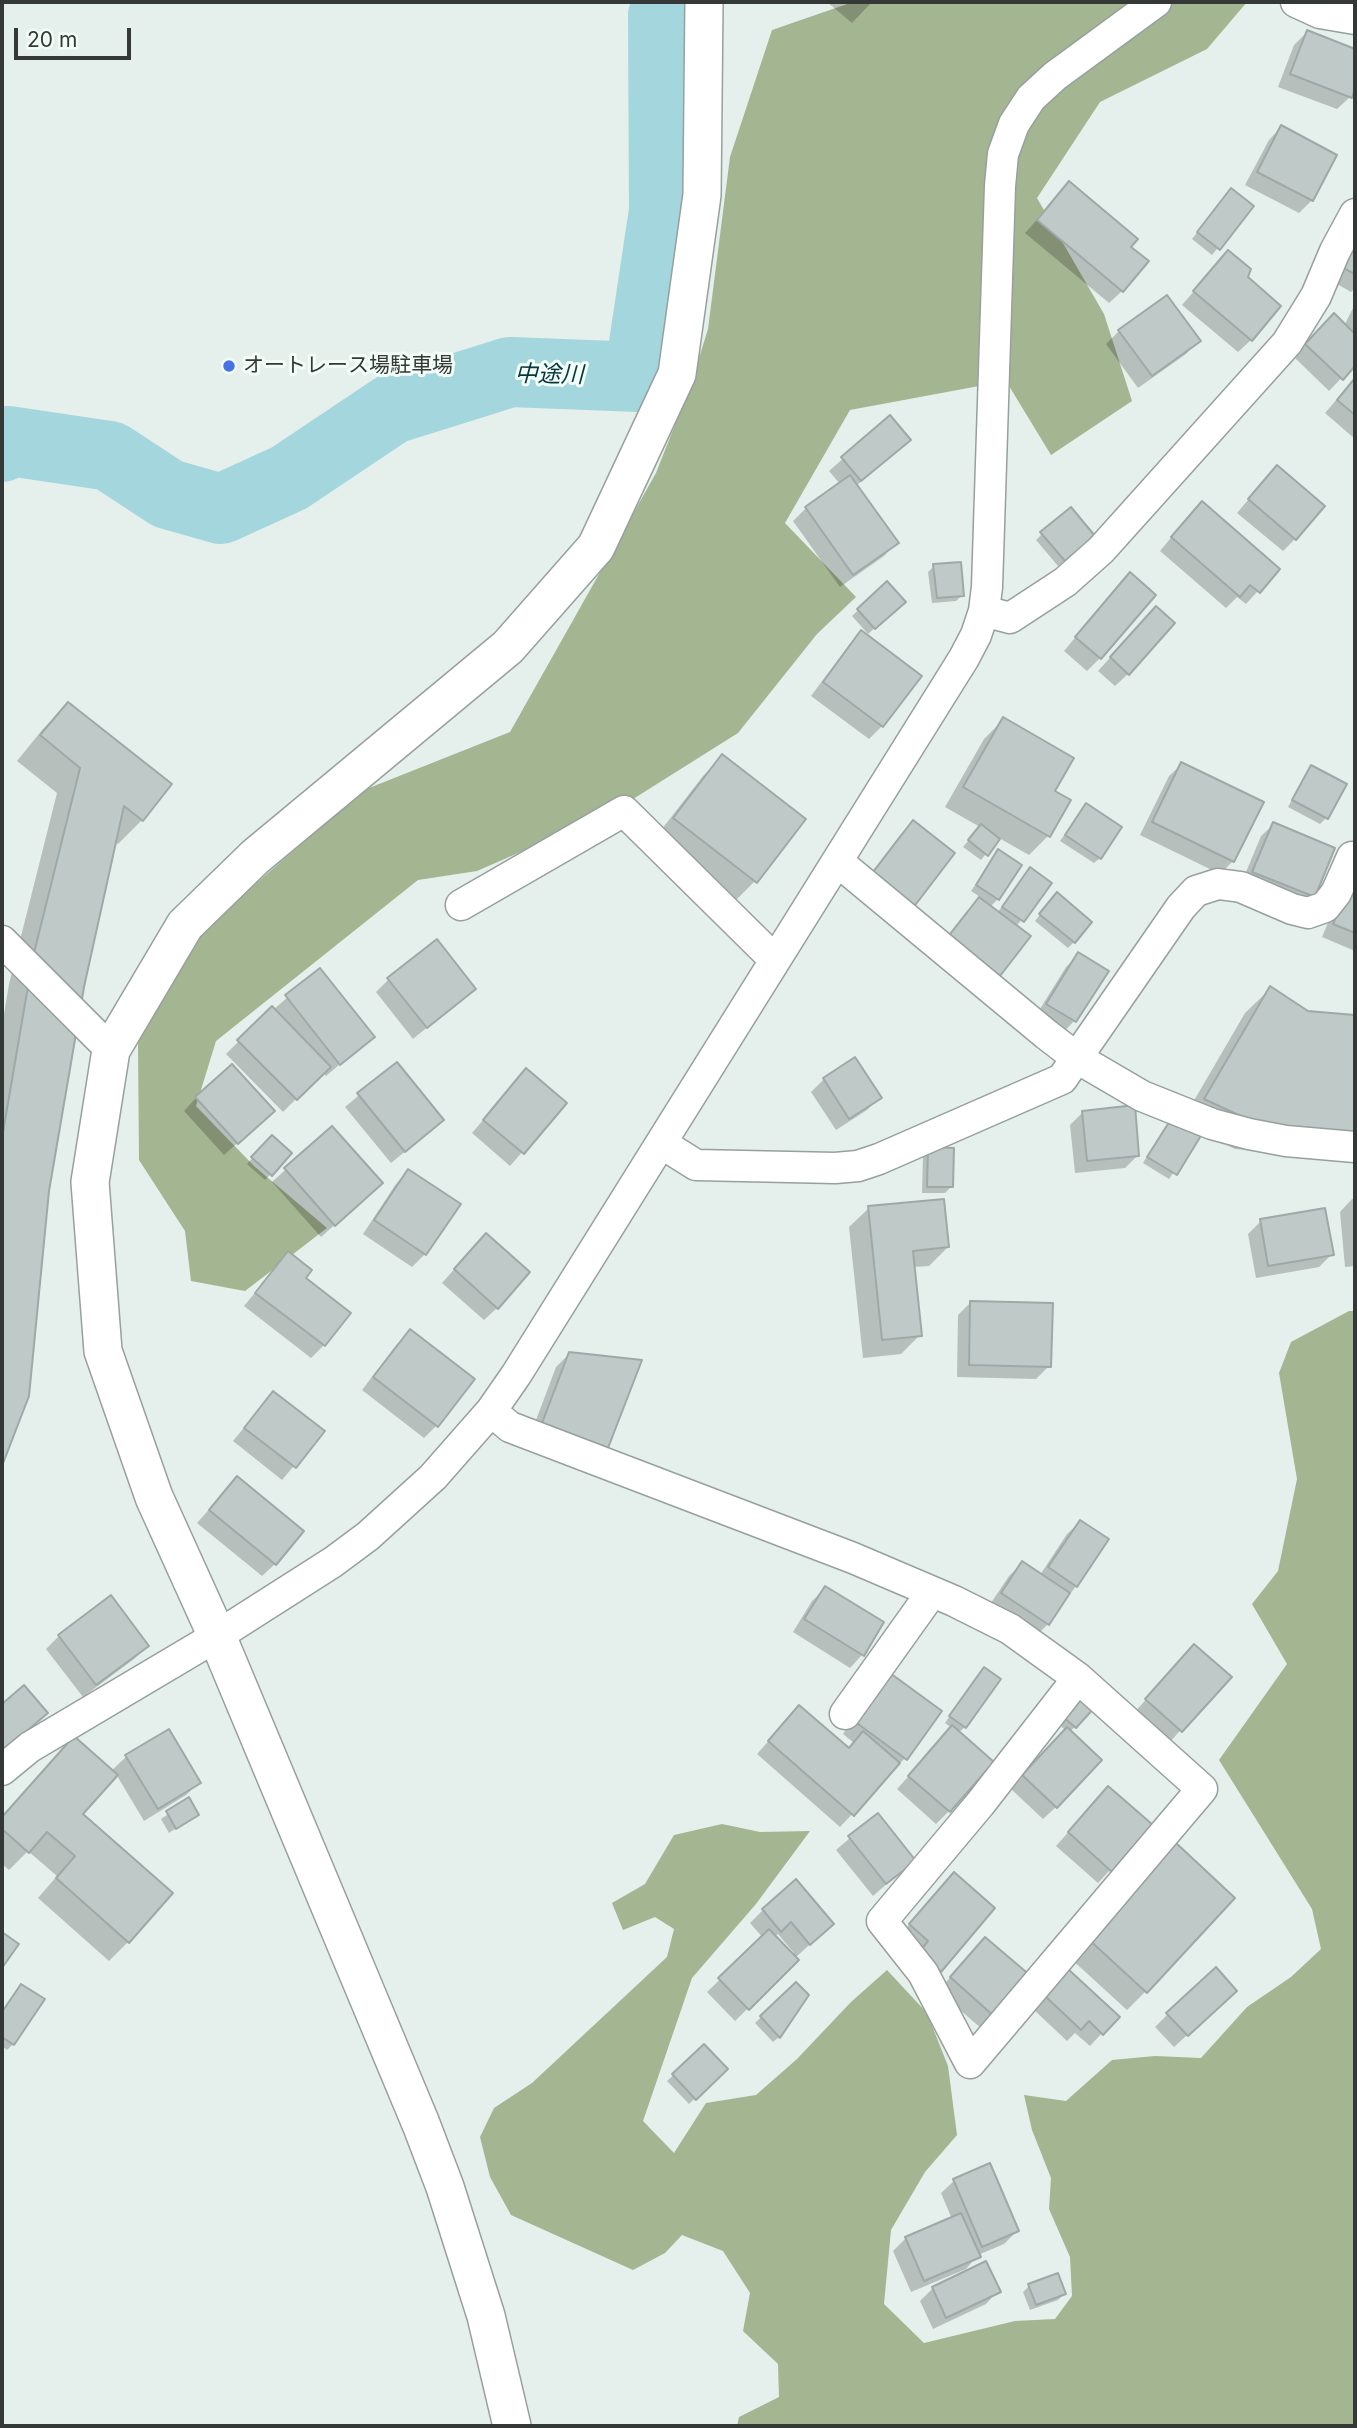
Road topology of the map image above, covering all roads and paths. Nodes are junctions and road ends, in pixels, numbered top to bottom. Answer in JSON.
{"nodes":[{"id":1,"x":704,"y":2,"type":"edge"},
{"id":2,"x":1156,"y":2,"type":"edge"},
{"id":3,"x":1296,"y":2,"type":"edge"},
{"id":4,"x":1355,"y":19,"type":"edge"},
{"id":5,"x":1355,"y":214,"type":"edge"},
{"id":6,"x":984,"y":611,"type":"junction"},
{"id":7,"x":1352,"y":857,"type":"dead end"},
{"id":8,"x":837,"y":861,"type":"junction"},
{"id":9,"x":461,"y":905,"type":"dead end"},
{"id":10,"x":2,"y":941,"type":"edge"},
{"id":11,"x":775,"y":960,"type":"junction"},
{"id":12,"x":99,"y":1038,"type":"junction"},
{"id":13,"x":1077,"y":1058,"type":"junction"},
{"id":14,"x":661,"y":1143,"type":"junction"},
{"id":15,"x":1355,"y":1147,"type":"edge"},
{"id":16,"x":491,"y":1411,"type":"junction"},
{"id":17,"x":932,"y":1592,"type":"junction"},
{"id":18,"x":217,"y":1636,"type":"junction"},
{"id":19,"x":1078,"y":1678,"type":"junction"},
{"id":20,"x":845,"y":1714,"type":"dead end"},
{"id":21,"x":2,"y":1770,"type":"edge"},
{"id":22,"x":512,"y":2426,"type":"edge"}],
"edges":[{"from":1,"to":12,"type":"street"},
{"from":2,"to":6,"type":"street"},
{"from":3,"to":4,"type":"street"},
{"from":5,"to":6,"type":"street"},
{"from":6,"to":8,"type":"street"},
{"from":7,"to":13,"type":"street"},
{"from":8,"to":11,"type":"street"},
{"from":8,"to":13,"type":"street"},
{"from":9,"to":11,"type":"street"},
{"from":10,"to":12,"type":"street"},
{"from":11,"to":14,"type":"street"},
{"from":12,"to":18,"type":"street"},
{"from":13,"to":14,"type":"street"},
{"from":13,"to":15,"type":"street"},
{"from":14,"to":16,"type":"street"},
{"from":16,"to":17,"type":"street"},
{"from":16,"to":18,"type":"street"},
{"from":17,"to":19,"type":"street"},
{"from":17,"to":20,"type":"street"},
{"from":18,"to":21,"type":"street"},
{"from":18,"to":22,"type":"street"},
{"from":19,"to":19,"type":"street"}]}
